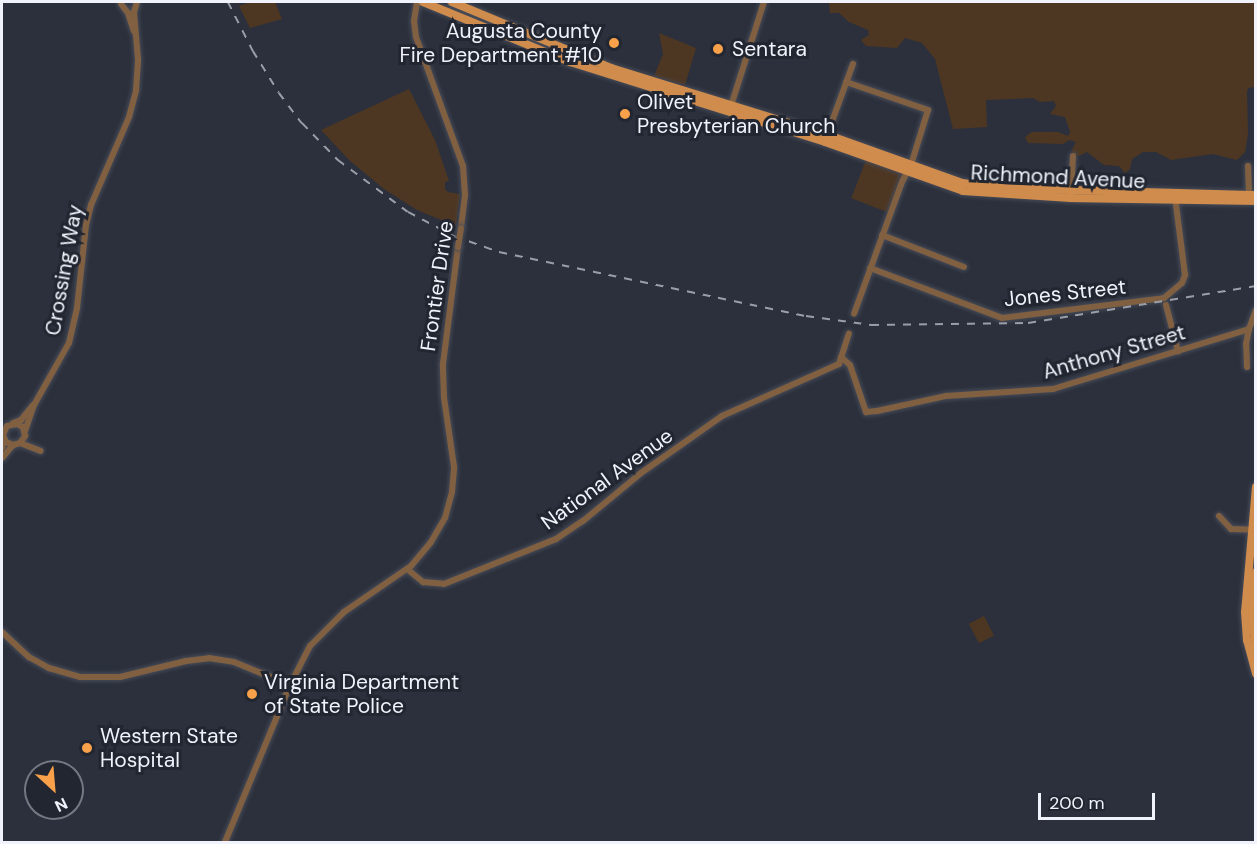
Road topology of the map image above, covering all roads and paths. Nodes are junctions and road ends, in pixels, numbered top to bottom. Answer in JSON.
{"nodes":[{"id":1,"x":137,"y":2,"type":"edge"},
{"id":2,"x":417,"y":2,"type":"edge"},
{"id":3,"x":423,"y":2,"type":"edge"},
{"id":4,"x":452,"y":2,"type":"edge"},
{"id":5,"x":764,"y":2,"type":"edge"},
{"id":6,"x":120,"y":3,"type":"edge"},
{"id":7,"x":134,"y":32,"type":"junction"},
{"id":8,"x":853,"y":64,"type":"dead end"},
{"id":9,"x":846,"y":82,"type":"junction"},
{"id":10,"x":730,"y":109,"type":"junction"},
{"id":11,"x":826,"y":138,"type":"junction"},
{"id":12,"x":1072,"y":156,"type":"dead end"},
{"id":13,"x":1248,"y":166,"type":"dead end"},
{"id":14,"x":909,"y":169,"type":"junction"},
{"id":15,"x":1071,"y":194,"type":"junction"},
{"id":16,"x":1175,"y":197,"type":"junction"},
{"id":17,"x":1252,"y":198,"type":"edge"},
{"id":18,"x":882,"y":235,"type":"junction"},
{"id":19,"x":964,"y":267,"type":"dead end"},
{"id":20,"x":870,"y":268,"type":"junction"},
{"id":21,"x":1166,"y":305,"type":"dead end"},
{"id":22,"x":1256,"y":310,"type":"edge"},
{"id":23,"x":854,"y":314,"type":"dead end"},
{"id":24,"x":1249,"y":329,"type":"junction"},
{"id":25,"x":849,"y":334,"type":"dead end"},
{"id":26,"x":1178,"y":351,"type":"junction"},
{"id":27,"x":842,"y":357,"type":"junction"},
{"id":28,"x":1247,"y":367,"type":"dead end"},
{"id":29,"x":34,"y":405,"type":"junction"},
{"id":30,"x":2,"y":423,"type":"edge"},
{"id":31,"x":12,"y":424,"type":"junction"},
{"id":32,"x":25,"y":433,"type":"junction"},
{"id":33,"x":3,"y":434,"type":"edge"},
{"id":34,"x":17,"y":444,"type":"junction"},
{"id":35,"x":2,"y":448,"type":"edge"},
{"id":36,"x":2,"y":458,"type":"edge"},
{"id":37,"x":1256,"y":487,"type":"edge"},
{"id":38,"x":1219,"y":516,"type":"dead end"},
{"id":39,"x":1254,"y":530,"type":"edge"},
{"id":40,"x":407,"y":569,"type":"junction"},
{"id":41,"x":1256,"y":572,"type":"edge"},
{"id":42,"x":2,"y":632,"type":"edge"},
{"id":43,"x":1256,"y":647,"type":"edge"},
{"id":44,"x":1256,"y":674,"type":"edge"},
{"id":45,"x":290,"y":685,"type":"junction"},
{"id":46,"x":225,"y":843,"type":"edge"}],
"edges":[{"from":1,"to":6,"type":"street"},
{"from":1,"to":7,"type":"street","name":"Crossing Way"},
{"from":2,"to":40,"type":"street","name":"Frontier Drive","bridge":true},
{"from":3,"to":10,"type":"main road","name":"Richmond Avenue"},
{"from":4,"to":10,"type":"main road","name":"Richmond Avenue"},
{"from":5,"to":10,"type":"street"},
{"from":6,"to":7,"type":"street","name":"Crossing Way"},
{"from":7,"to":29,"type":"street","name":"Crossing Way"},
{"from":8,"to":9,"type":"street"},
{"from":9,"to":11,"type":"street"},
{"from":9,"to":14,"type":"street"},
{"from":10,"to":11,"type":"main road","name":"Richmond Avenue"},
{"from":11,"to":14,"type":"main road","name":"Richmond Avenue"},
{"from":12,"to":15,"type":"street"},
{"from":13,"to":17,"type":"street"},
{"from":14,"to":15,"type":"main road","name":"Richmond Avenue"},
{"from":14,"to":18,"type":"street"},
{"from":15,"to":16,"type":"main road","name":"Richmond Avenue"},
{"from":16,"to":17,"type":"main road","name":"Richmond Avenue"},
{"from":16,"to":20,"type":"street","name":"Jones Street"},
{"from":18,"to":19,"type":"street"},
{"from":18,"to":20,"type":"street"},
{"from":20,"to":23,"type":"street"},
{"from":21,"to":26,"type":"street"},
{"from":22,"to":24,"type":"street"},
{"from":24,"to":26,"type":"street","name":"Anthony Street"},
{"from":24,"to":28,"type":"street"},
{"from":25,"to":27,"type":"street"},
{"from":26,"to":27,"type":"street","name":"Anthony Street"},
{"from":27,"to":40,"type":"street","name":"National Avenue"},
{"from":29,"to":31,"type":"street","name":"Crossing Way"},
{"from":29,"to":32,"type":"street","name":"Crossing Way"},
{"from":30,"to":31,"type":"street"},
{"from":31,"to":32,"type":"street"},
{"from":31,"to":33,"type":"street","name":"Crossing Way"},
{"from":32,"to":34,"type":"street","name":"Crossing Way"},
{"from":32,"to":34,"type":"street"},
{"from":33,"to":34,"type":"street"},
{"from":33,"to":35,"type":"street"},
{"from":34,"to":36,"type":"street","name":"Crossing Way"},
{"from":37,"to":39,"type":"main road"},
{"from":38,"to":39,"type":"street"},
{"from":39,"to":44,"type":"main road"},
{"from":40,"to":45,"type":"street"},
{"from":41,"to":43,"type":"main road"},
{"from":42,"to":45,"type":"street"},
{"from":45,"to":46,"type":"street"}]}
